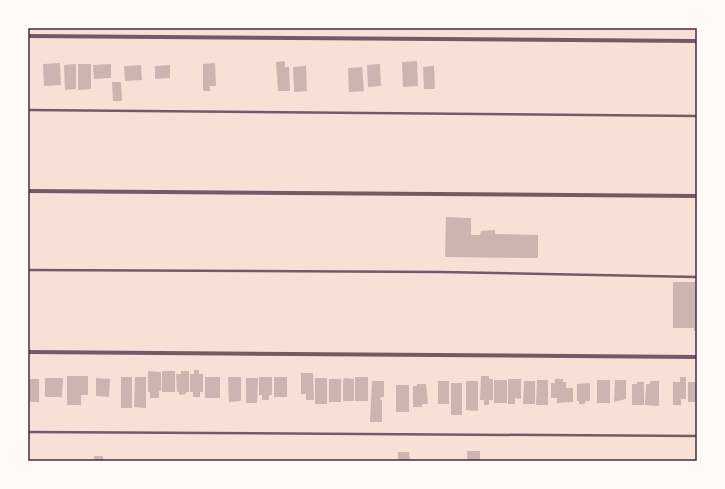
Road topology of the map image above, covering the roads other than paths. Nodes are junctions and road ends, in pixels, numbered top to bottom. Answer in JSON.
{"nodes":[{"id":1,"x":28,"y":36,"type":"edge"},
{"id":2,"x":697,"y":41,"type":"edge"},
{"id":3,"x":28,"y":110,"type":"edge"},
{"id":4,"x":697,"y":116,"type":"edge"},
{"id":5,"x":28,"y":191,"type":"edge"},
{"id":6,"x":697,"y":196,"type":"edge"},
{"id":7,"x":28,"y":270,"type":"edge"},
{"id":8,"x":697,"y":277,"type":"edge"},
{"id":9,"x":28,"y":352,"type":"edge"},
{"id":10,"x":697,"y":358,"type":"edge"},
{"id":11,"x":28,"y":432,"type":"edge"},
{"id":12,"x":697,"y":436,"type":"edge"}],
"edges":[{"from":1,"to":2,"type":"street"},
{"from":3,"to":4,"type":"lane"},
{"from":5,"to":6,"type":"street"},
{"from":7,"to":8,"type":"lane"},
{"from":9,"to":10,"type":"street"},
{"from":11,"to":12,"type":"lane"}]}
